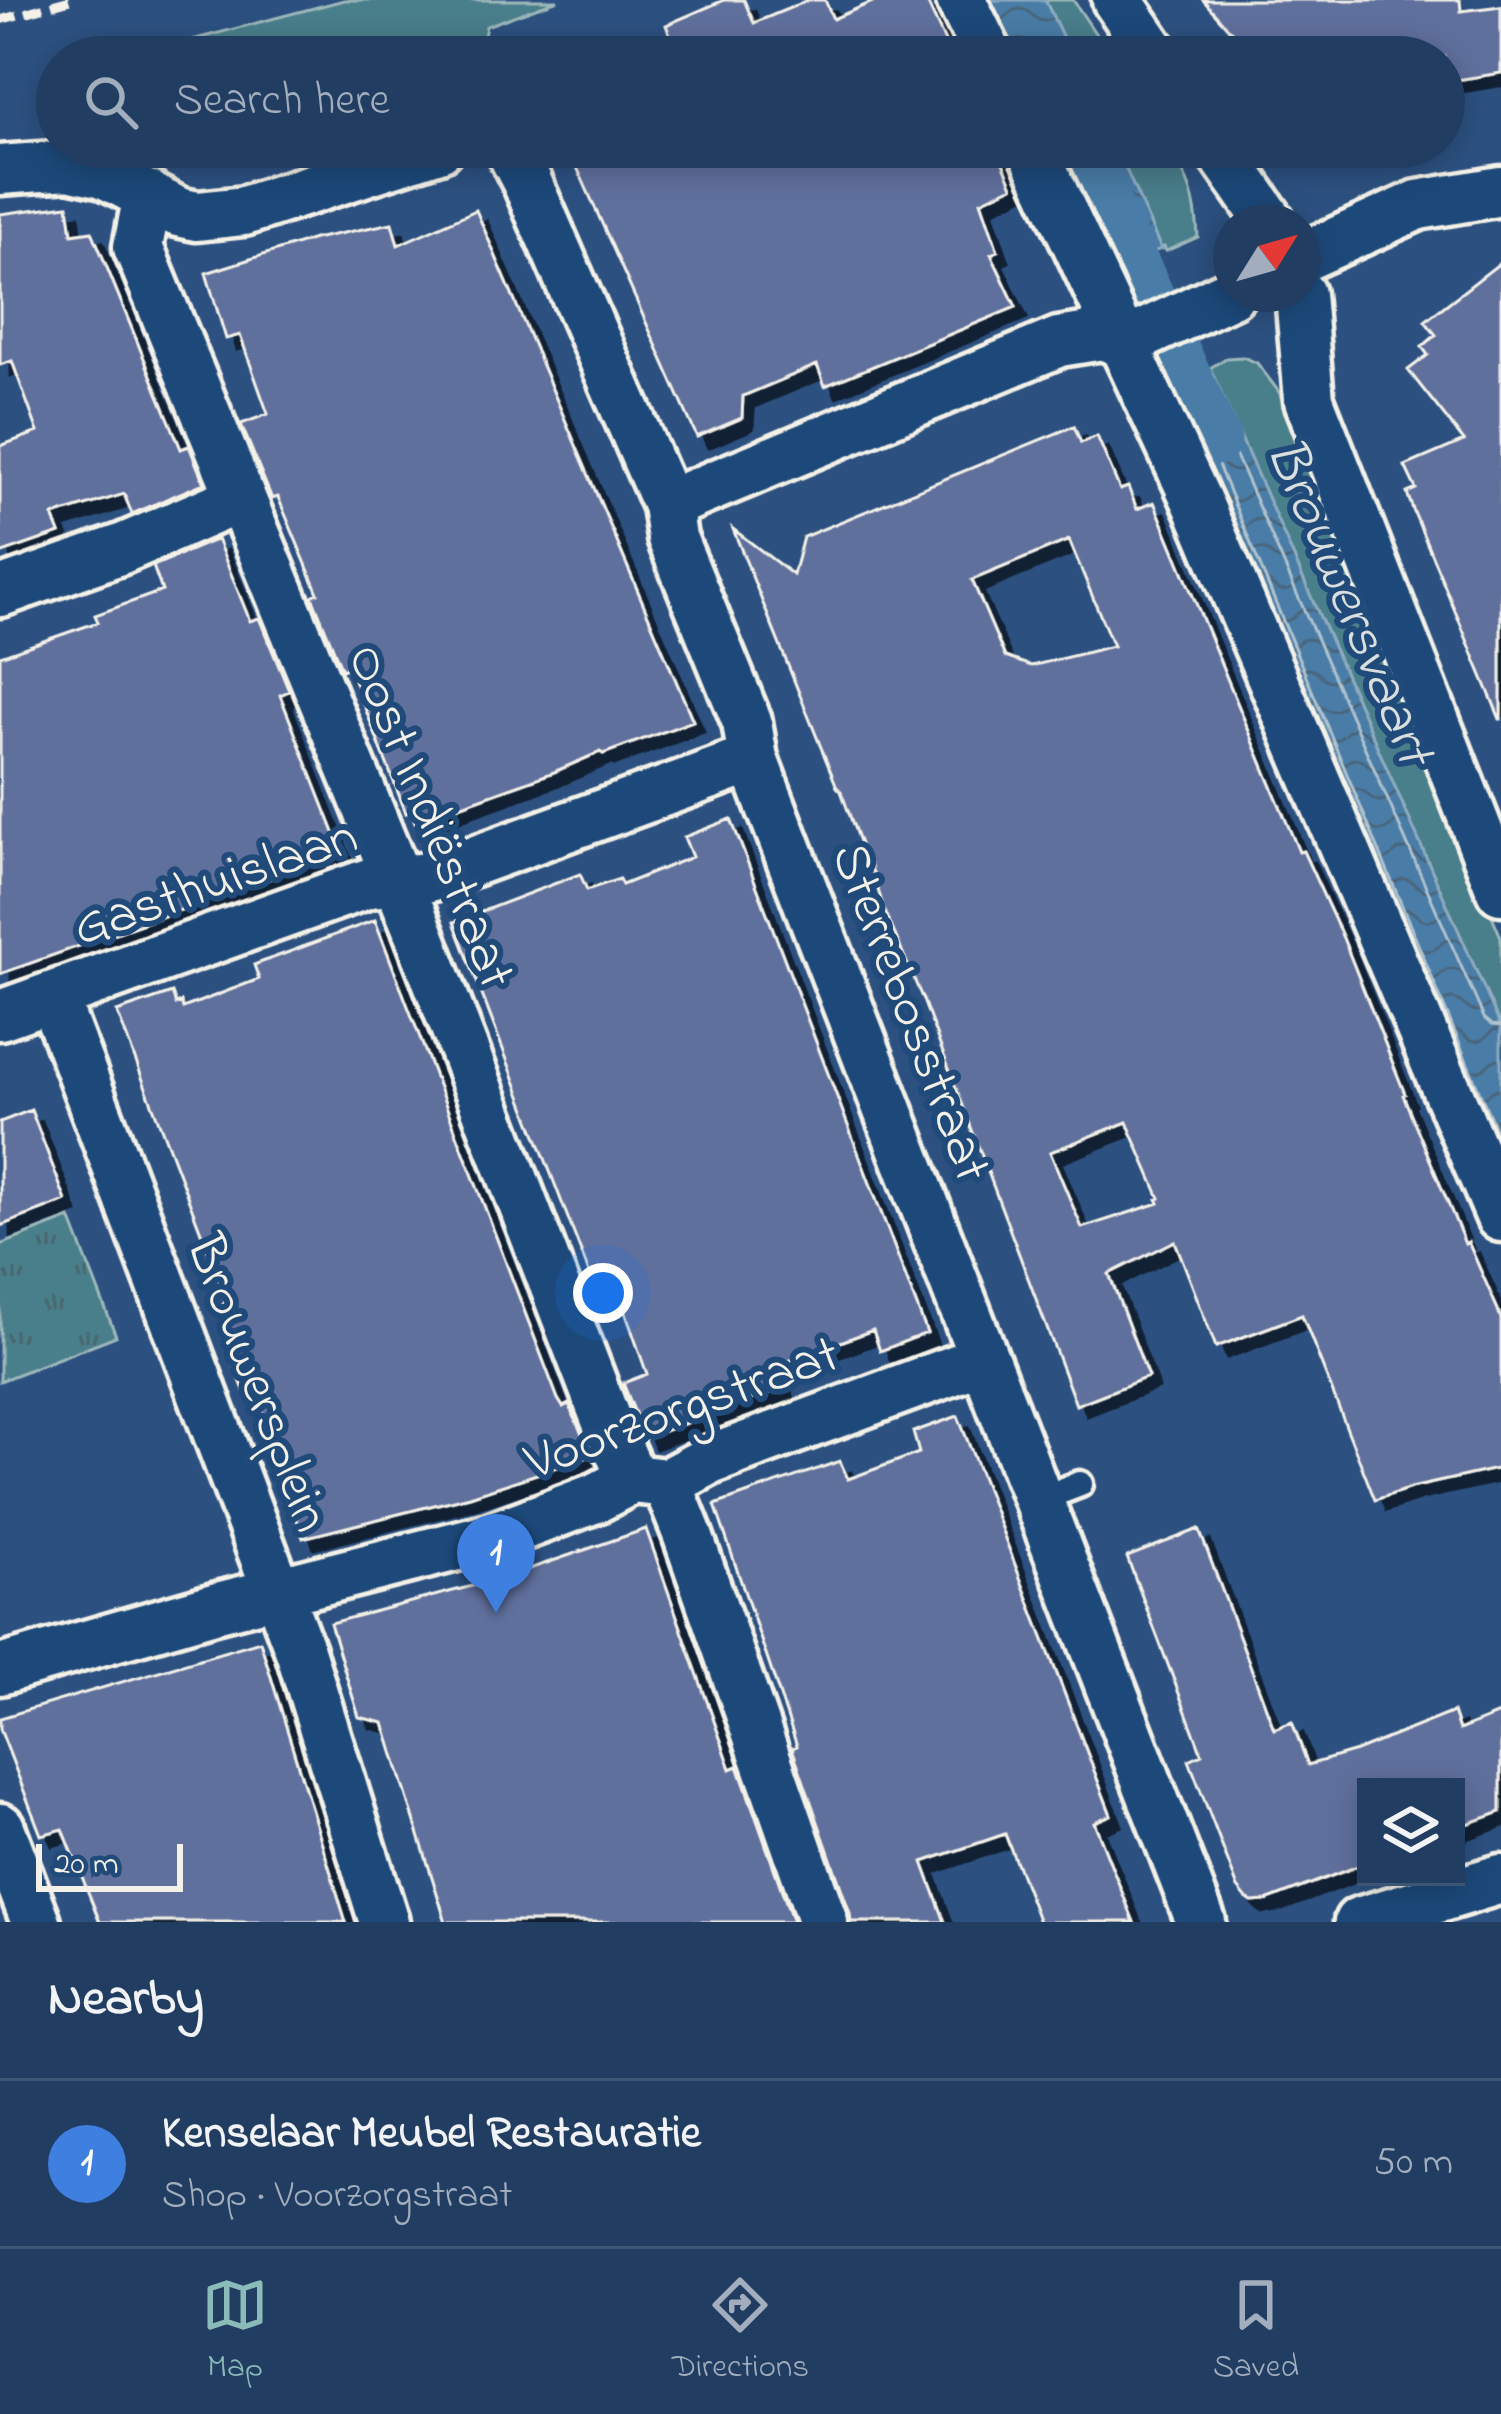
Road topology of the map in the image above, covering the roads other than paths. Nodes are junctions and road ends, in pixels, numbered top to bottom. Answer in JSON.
{"nodes":[{"id":1,"x":961,"y":0,"type":"edge"},
{"id":2,"x":1117,"y":0,"type":"edge"},
{"id":3,"x":979,"y":36,"type":"edge"},
{"id":4,"x":1142,"y":36,"type":"edge"},
{"id":5,"x":36,"y":167,"type":"edge"},
{"id":6,"x":82,"y":168,"type":"edge"},
{"id":7,"x":374,"y":168,"type":"edge"},
{"id":8,"x":520,"y":168,"type":"edge"},
{"id":9,"x":1043,"y":168,"type":"edge"},
{"id":10,"x":1233,"y":168,"type":"edge"},
{"id":11,"x":0,"y":170,"type":"edge"},
{"id":12,"x":1501,"y":191,"type":"edge"},
{"id":13,"x":148,"y":195,"type":"junction"},
{"id":14,"x":1258,"y":204,"type":"edge"},
{"id":15,"x":1321,"y":249,"type":"edge"},
{"id":16,"x":1213,"y":301,"type":"edge"},
{"id":17,"x":1302,"y":312,"type":"edge"},
{"id":18,"x":1134,"y":339,"type":"junction"},
{"id":19,"x":239,"y":498,"type":"junction"},
{"id":20,"x":667,"y":505,"type":"junction"},
{"id":21,"x":0,"y":592,"type":"edge"},
{"id":22,"x":753,"y":759,"type":"junction"},
{"id":23,"x":398,"y":880,"type":"junction"},
{"id":24,"x":1501,"y":890,"type":"edge"},
{"id":25,"x":52,"y":997,"type":"junction"},
{"id":26,"x":0,"y":1015,"type":"edge"},
{"id":27,"x":1501,"y":1217,"type":"edge"},
{"id":28,"x":983,"y":1359,"type":"junction"},
{"id":29,"x":650,"y":1481,"type":"junction"},
{"id":30,"x":278,"y":1592,"type":"junction"},
{"id":31,"x":0,"y":1670,"type":"edge"},
{"id":32,"x":0,"y":1828,"type":"edge"},
{"id":33,"x":1501,"y":1879,"type":"edge"},
{"id":34,"x":36,"y":1922,"type":"edge"},
{"id":35,"x":384,"y":1922,"type":"edge"},
{"id":36,"x":823,"y":1922,"type":"edge"},
{"id":37,"x":1201,"y":1922,"type":"edge"},
{"id":38,"x":1359,"y":1922,"type":"edge"}],
"edges":[{"from":1,"to":3,"type":"street"},
{"from":2,"to":4,"type":"street"},
{"from":5,"to":11,"type":"street"},
{"from":6,"to":13,"type":"street"},
{"from":7,"to":13,"type":"street"},
{"from":8,"to":20,"type":"street","name":"Sterrebosstraat"},
{"from":9,"to":18,"type":"street"},
{"from":10,"to":14,"type":"street"},
{"from":12,"to":15,"type":"street"},
{"from":13,"to":19,"type":"street","name":"Oost Indiëstraat"},
{"from":16,"to":18,"type":"street"},
{"from":17,"to":24,"type":"street"},
{"from":18,"to":20,"type":"street"},
{"from":18,"to":27,"type":"street"},
{"from":19,"to":21,"type":"street"},
{"from":19,"to":23,"type":"street","name":"Oost Indiëstraat"},
{"from":20,"to":22,"type":"street","name":"Sterrebosstraat"},
{"from":22,"to":23,"type":"street","name":"Gasthuislaan"},
{"from":22,"to":28,"type":"street","name":"Sterrebosstraat"},
{"from":23,"to":25,"type":"street","name":"Gasthuislaan"},
{"from":23,"to":29,"type":"street","name":"Oost Indiëstraat"},
{"from":25,"to":26,"type":"street"},
{"from":25,"to":30,"type":"street","name":"Brouwersplein"},
{"from":28,"to":29,"type":"street","name":"Voorzorgstraat"},
{"from":28,"to":37,"type":"street","name":"Sterrebosstraat"},
{"from":29,"to":30,"type":"street","name":"Voorzorgstraat"},
{"from":29,"to":36,"type":"street","name":"Oost Indiëstraat"},
{"from":30,"to":31,"type":"street","name":"Brouwersplein"},
{"from":30,"to":35,"type":"street"},
{"from":32,"to":34,"type":"street"},
{"from":33,"to":38,"type":"street"}]}
